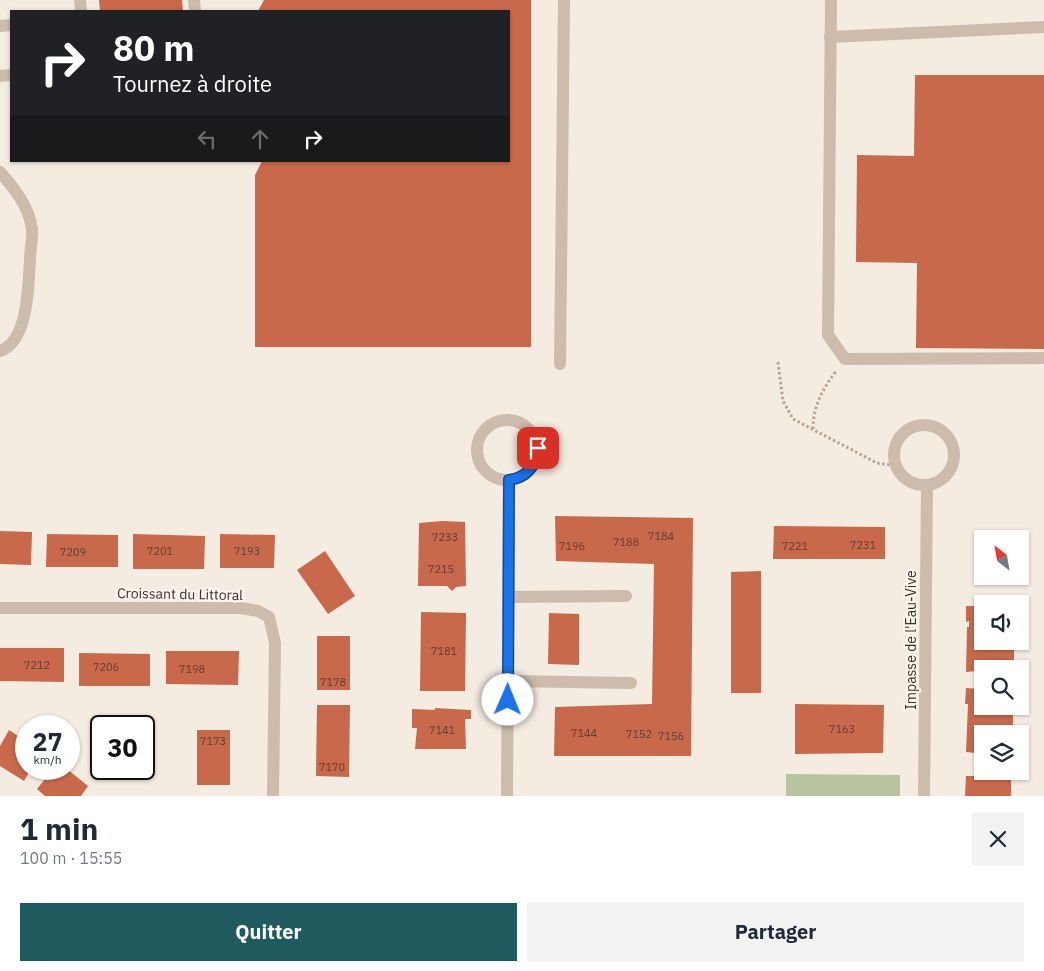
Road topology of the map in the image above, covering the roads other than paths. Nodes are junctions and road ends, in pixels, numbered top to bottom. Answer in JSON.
{"nodes":[{"id":1,"x":564,"y":0,"type":"edge"},
{"id":2,"x":831,"y":0,"type":"edge"},
{"id":3,"x":1044,"y":27,"type":"edge"},
{"id":4,"x":830,"y":37,"type":"junction"},
{"id":5,"x":0,"y":172,"type":"edge"},
{"id":6,"x":0,"y":351,"type":"edge"},
{"id":7,"x":1044,"y":358,"type":"edge"},
{"id":8,"x":560,"y":364,"type":"dead end"},
{"id":9,"x":509,"y":480,"type":"junction"},
{"id":10,"x":927,"y":484,"type":"junction"},
{"id":11,"x":626,"y":596,"type":"dead end"},
{"id":12,"x":508,"y":597,"type":"junction"},
{"id":13,"x":0,"y":608,"type":"edge"},
{"id":14,"x":508,"y":681,"type":"junction"},
{"id":15,"x":631,"y":683,"type":"dead end"},
{"id":16,"x":273,"y":796,"type":"edge"},
{"id":17,"x":507,"y":796,"type":"edge"},
{"id":18,"x":924,"y":796,"type":"edge"}],
"edges":[{"from":1,"to":8,"type":"street"},
{"from":2,"to":4,"type":"street"},
{"from":3,"to":4,"type":"street"},
{"from":4,"to":7,"type":"street"},
{"from":5,"to":6,"type":"street"},
{"from":9,"to":9,"type":"street"},
{"from":9,"to":12,"type":"street"},
{"from":10,"to":10,"type":"street"},
{"from":10,"to":18,"type":"street","name":"Impasse de l'Eau-Vive"},
{"from":11,"to":12,"type":"street"},
{"from":12,"to":14,"type":"street"},
{"from":13,"to":16,"type":"street","name":"Croissant du Littoral"},
{"from":14,"to":15,"type":"street"},
{"from":14,"to":17,"type":"street"}]}
